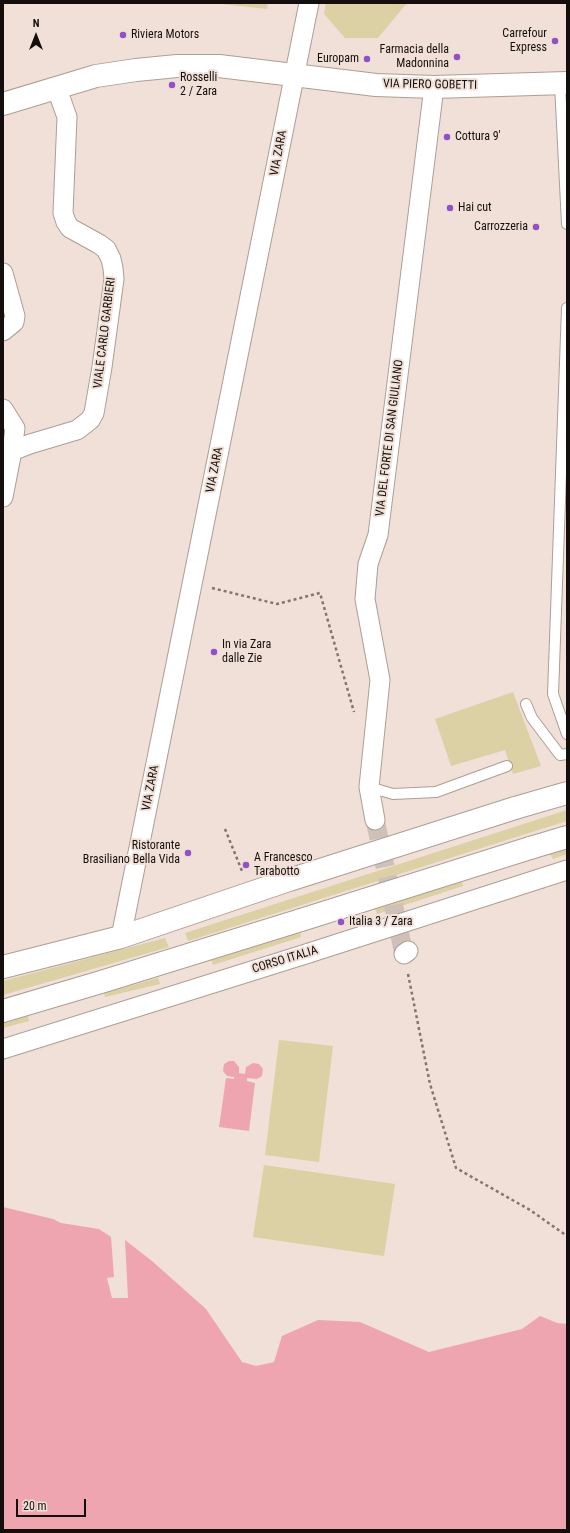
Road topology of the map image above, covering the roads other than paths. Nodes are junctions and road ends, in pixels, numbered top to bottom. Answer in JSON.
{"nodes":[{"id":1,"x":309,"y":3,"type":"edge"},
{"id":2,"x":294,"y":76,"type":"junction"},
{"id":3,"x":565,"y":84,"type":"edge"},
{"id":4,"x":434,"y":87,"type":"junction"},
{"id":5,"x":58,"y":89,"type":"junction"},
{"id":6,"x":3,"y":104,"type":"edge"},
{"id":7,"x":567,"y":224,"type":"edge"},
{"id":8,"x":3,"y":273,"type":"edge"},
{"id":9,"x":567,"y":308,"type":"edge"},
{"id":10,"x":3,"y":331,"type":"edge"},
{"id":11,"x":3,"y":409,"type":"edge"},
{"id":12,"x":12,"y":451,"type":"junction"},
{"id":13,"x":3,"y":497,"type":"edge"},
{"id":14,"x":526,"y":704,"type":"dead end"},
{"id":15,"x":567,"y":734,"type":"edge"},
{"id":16,"x":567,"y":754,"type":"edge"},
{"id":17,"x":507,"y":766,"type":"dead end"},
{"id":18,"x":369,"y":787,"type":"junction"},
{"id":19,"x":567,"y":793,"type":"edge"},
{"id":20,"x":375,"y":820,"type":"tunnel mouth"},
{"id":21,"x":567,"y":836,"type":"edge"},
{"id":22,"x":567,"y":870,"type":"edge"},
{"id":23,"x":121,"y":938,"type":"junction"},
{"id":24,"x":3,"y":967,"type":"edge"},
{"id":25,"x":3,"y":1011,"type":"edge"},
{"id":26,"x":3,"y":1049,"type":"edge"}],
"edges":[{"from":1,"to":2,"type":"street","name":"VIA ZARA"},
{"from":2,"to":4,"type":"main road","name":"VIA PIERO GOBETTI"},
{"from":2,"to":5,"type":"main road","name":"VIA PIERO GOBETTI"},
{"from":2,"to":23,"type":"street","name":"VIA ZARA"},
{"from":3,"to":4,"type":"main road","name":"VIA PIERO GOBETTI"},
{"from":3,"to":7,"type":"lane"},
{"from":4,"to":18,"type":"street","name":"VIA DEL FORTE DI SAN GIULIANO"},
{"from":5,"to":6,"type":"main road","name":"VIA PIERO GOBETTI"},
{"from":5,"to":12,"type":"street","name":"VIALE CARLO GARBIERI"},
{"from":8,"to":10,"type":"street"},
{"from":9,"to":15,"type":"lane"},
{"from":11,"to":12,"type":"street"},
{"from":12,"to":13,"type":"street"},
{"from":14,"to":16,"type":"lane"},
{"from":17,"to":18,"type":"lane"},
{"from":18,"to":20,"type":"street","name":"VIA DEL FORTE DI SAN GIULIANO"},
{"from":19,"to":23,"type":"main road","bridge":true},
{"from":21,"to":25,"type":"main road","bridge":true},
{"from":22,"to":26,"type":"street","name":"CORSO ITALIA","bridge":true},
{"from":23,"to":24,"type":"main road"}]}
